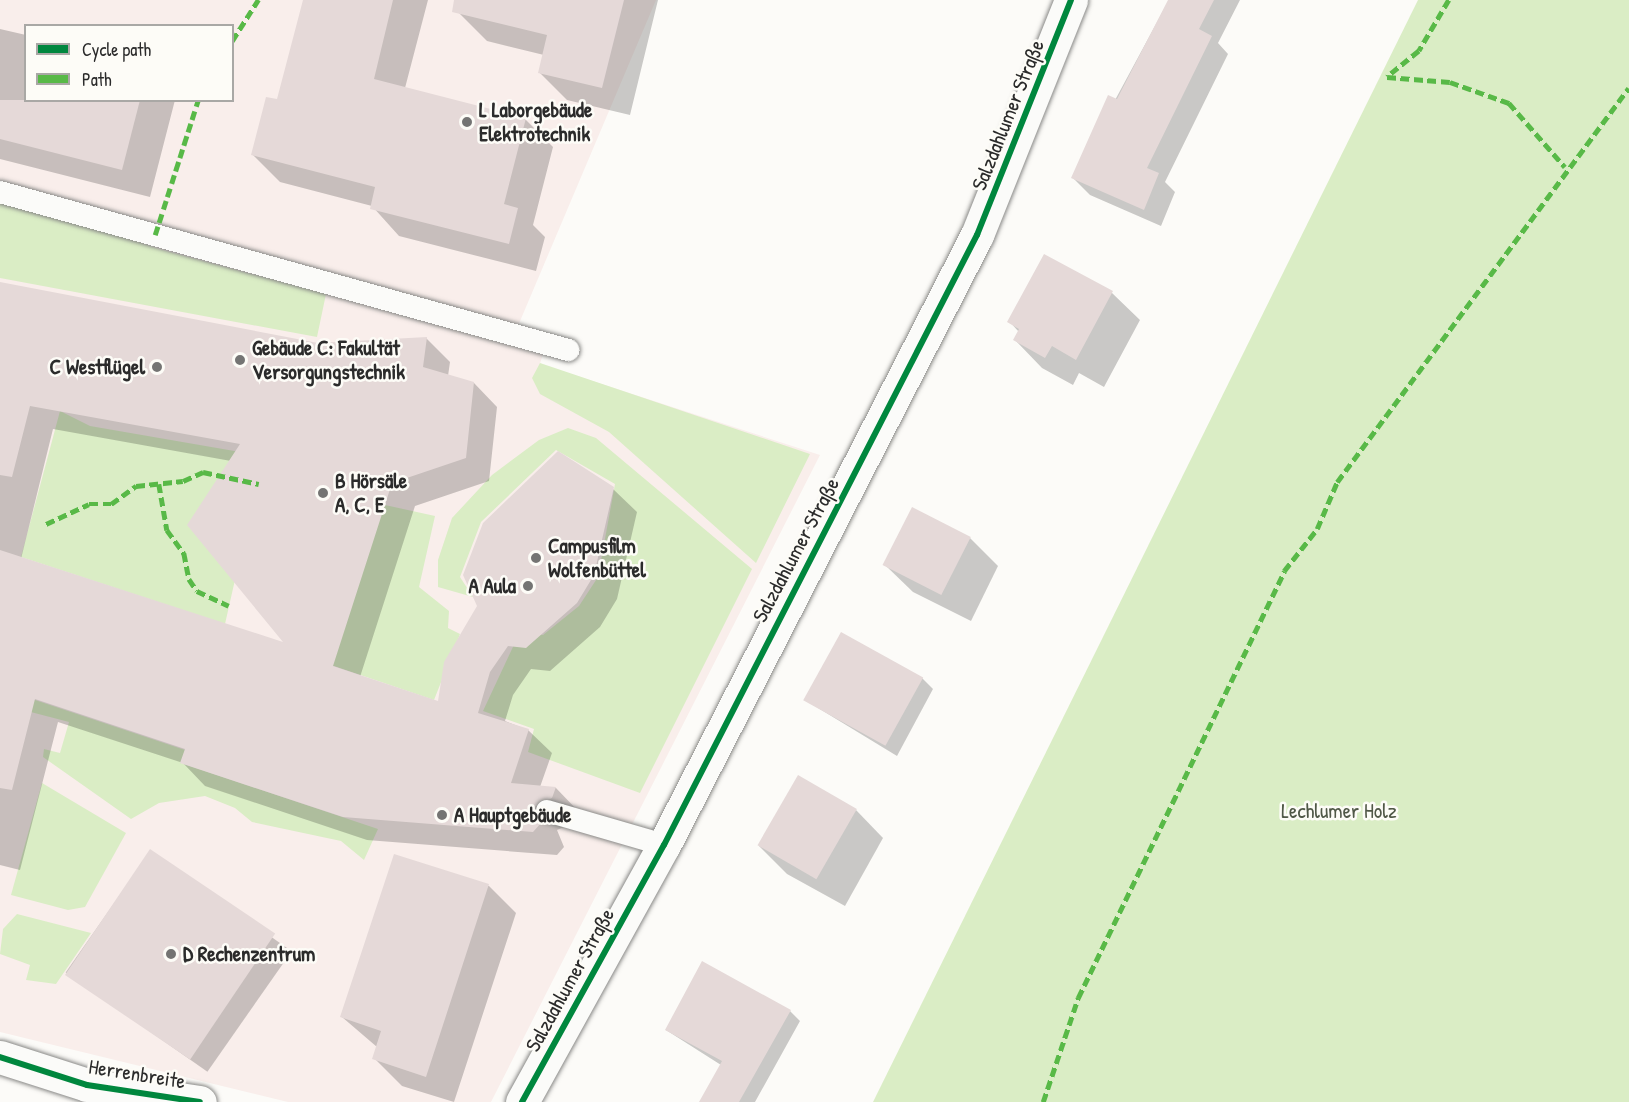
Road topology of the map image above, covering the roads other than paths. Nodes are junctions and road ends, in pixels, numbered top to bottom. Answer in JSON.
{"nodes":[{"id":1,"x":1071,"y":0,"type":"edge"},
{"id":2,"x":0,"y":192,"type":"edge"},
{"id":3,"x":568,"y":350,"type":"dead end"},
{"id":4,"x":548,"y":811,"type":"dead end"},
{"id":5,"x":664,"y":844,"type":"junction"},
{"id":6,"x":0,"y":1057,"type":"edge"},
{"id":7,"x":97,"y":1094,"type":"edge"},
{"id":8,"x":200,"y":1102,"type":"edge"},
{"id":9,"x":522,"y":1102,"type":"edge"}],
"edges":[{"from":1,"to":5,"type":"main road","name":"Salzdahlumer Straße"},
{"from":2,"to":3,"type":"lane"},
{"from":4,"to":5,"type":"lane"},
{"from":5,"to":9,"type":"main road","name":"Salzdahlumer Straße"},
{"from":6,"to":7,"type":"main road","name":"Herrenbreite"},
{"from":7,"to":8,"type":"main road","name":"Herrenbreite"}]}
